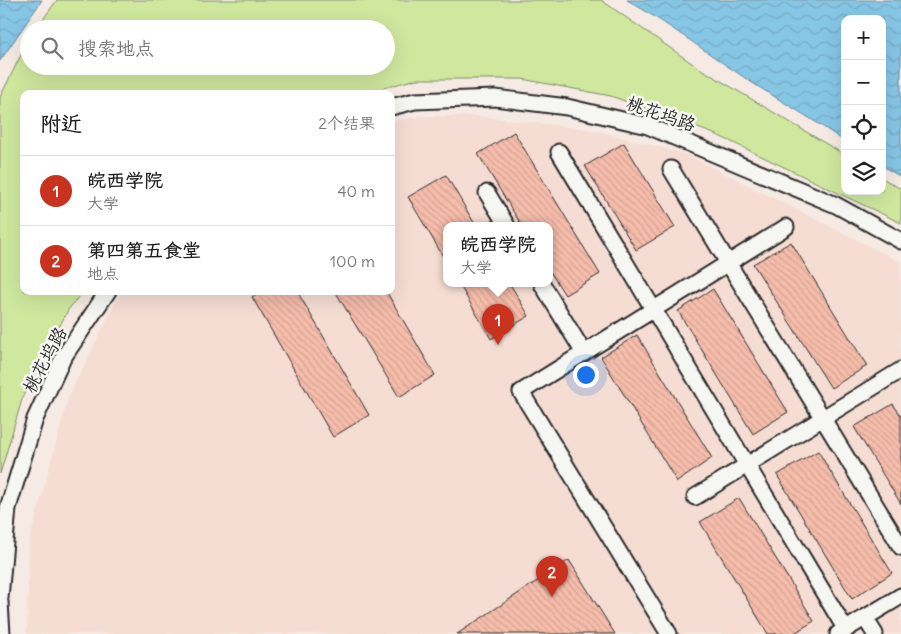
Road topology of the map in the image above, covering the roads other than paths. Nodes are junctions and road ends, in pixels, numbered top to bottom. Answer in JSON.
{"nodes":[{"id":1,"x":395,"y":106,"type":"edge"},
{"id":2,"x":559,"y":152,"type":"dead end"},
{"id":3,"x":672,"y":169,"type":"dead end"},
{"id":4,"x":487,"y":193,"type":"dead end"},
{"id":5,"x":505,"y":222,"type":"edge"},
{"id":6,"x":786,"y":227,"type":"dead end"},
{"id":7,"x":901,"y":241,"type":"edge"},
{"id":8,"x":729,"y":262,"type":"junction"},
{"id":9,"x":544,"y":287,"type":"edge"},
{"id":10,"x":105,"y":295,"type":"edge"},
{"id":11,"x":653,"y":309,"type":"junction"},
{"id":12,"x":584,"y":353,"type":"junction"},
{"id":13,"x":901,"y":370,"type":"edge"},
{"id":14,"x":823,"y":418,"type":"junction"},
{"id":15,"x":747,"y":465,"type":"junction"},
{"id":16,"x":695,"y":497,"type":"dead end"},
{"id":17,"x":901,"y":547,"type":"edge"},
{"id":18,"x":901,"y":596,"type":"edge"},
{"id":19,"x":0,"y":598,"type":"edge"},
{"id":20,"x":0,"y":602,"type":"edge"},
{"id":21,"x":865,"y":618,"type":"junction"},
{"id":22,"x":842,"y":632,"type":"edge"},
{"id":23,"x":2,"y":634,"type":"edge"},
{"id":24,"x":669,"y":634,"type":"edge"},
{"id":25,"x":874,"y":634,"type":"edge"}],
"edges":[{"from":1,"to":7,"type":"street","name":"桃花坞路"},
{"from":2,"to":11,"type":"street"},
{"from":3,"to":8,"type":"street"},
{"from":4,"to":5,"type":"street"},
{"from":6,"to":8,"type":"street"},
{"from":8,"to":11,"type":"street"},
{"from":8,"to":14,"type":"street"},
{"from":9,"to":12,"type":"street"},
{"from":10,"to":19,"type":"street","name":"桃花坞路"},
{"from":11,"to":12,"type":"street"},
{"from":11,"to":15,"type":"street"},
{"from":12,"to":24,"type":"street"},
{"from":13,"to":14,"type":"street"},
{"from":14,"to":15,"type":"street"},
{"from":14,"to":17,"type":"street"},
{"from":15,"to":16,"type":"street"},
{"from":15,"to":22,"type":"street"},
{"from":18,"to":21,"type":"street"},
{"from":20,"to":23,"type":"street"},
{"from":21,"to":22,"type":"street"},
{"from":21,"to":25,"type":"street"}]}
